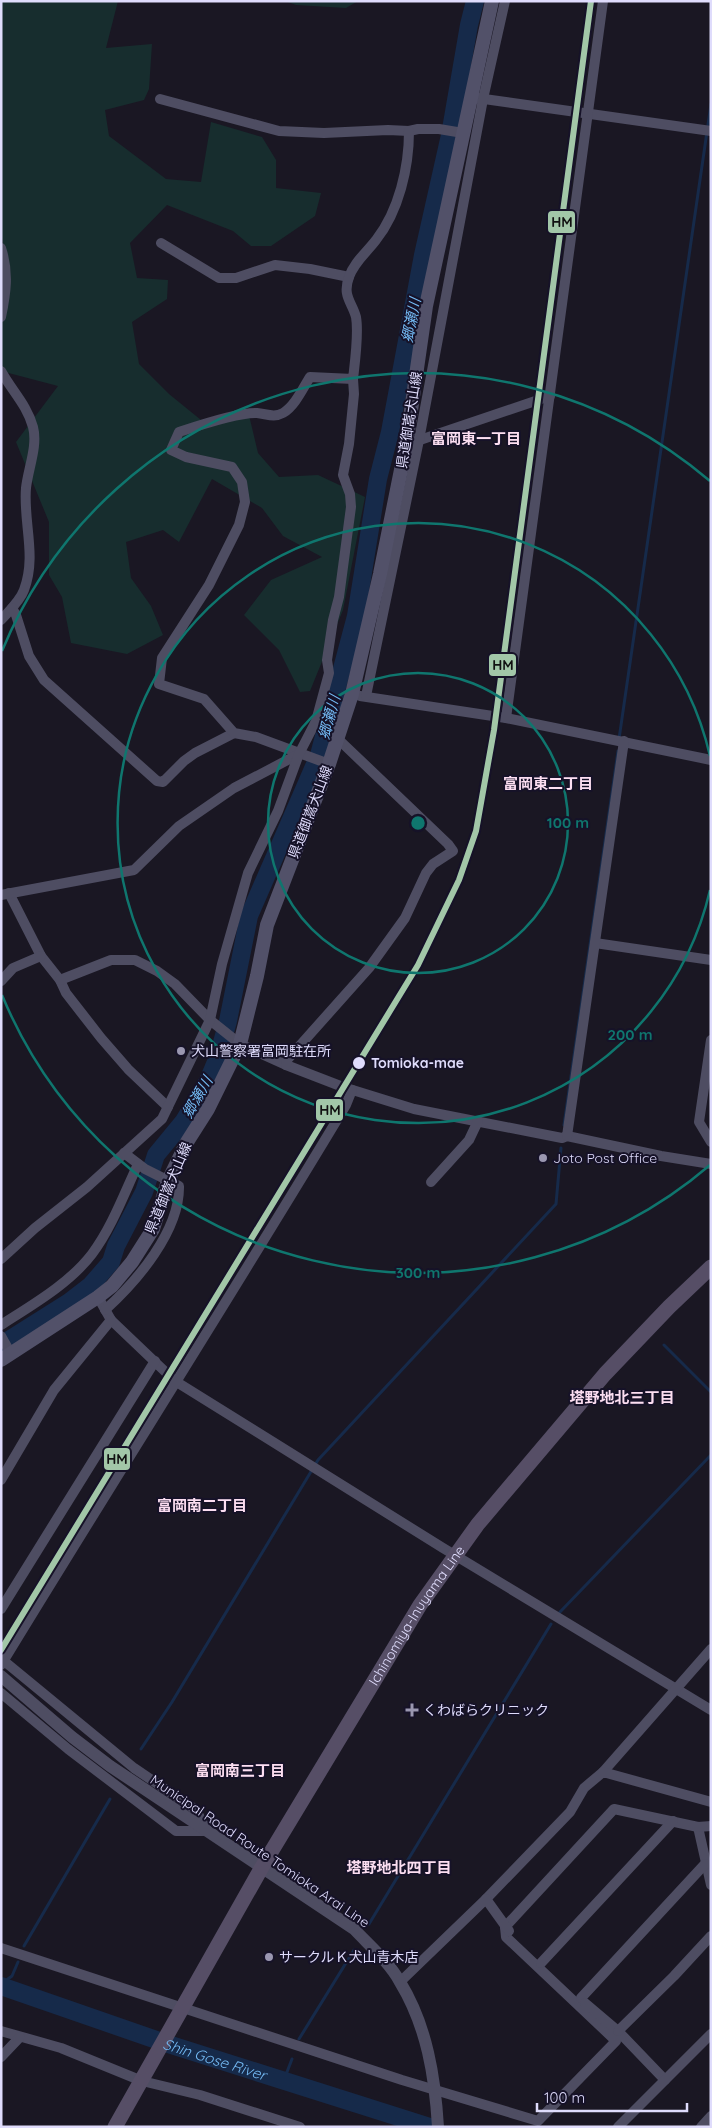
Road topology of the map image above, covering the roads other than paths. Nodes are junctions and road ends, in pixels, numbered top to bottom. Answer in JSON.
{"nodes":[{"id":1,"x":492,"y":1,"type":"edge"},
{"id":2,"x":505,"y":1,"type":"edge"},
{"id":3,"x":603,"y":1,"type":"edge"},
{"id":4,"x":477,"y":98,"type":"junction"},
{"id":5,"x":160,"y":99,"type":"dead end"},
{"id":6,"x":588,"y":114,"type":"junction"},
{"id":7,"x":408,"y":131,"type":"junction"},
{"id":8,"x":706,"y":131,"type":"edge"},
{"id":9,"x":460,"y":133,"type":"junction"},
{"id":10,"x":161,"y":243,"type":"dead end"},
{"id":11,"x":1,"y":248,"type":"edge"},
{"id":12,"x":349,"y":277,"type":"junction"},
{"id":13,"x":1,"y":317,"type":"edge"},
{"id":14,"x":1,"y":371,"type":"edge"},
{"id":15,"x":353,"y":379,"type":"junction"},
{"id":16,"x":550,"y":396,"type":"junction"},
{"id":17,"x":412,"y":442,"type":"junction"},
{"id":18,"x":12,"y":608,"type":"junction"},
{"id":19,"x":1,"y":620,"type":"edge"},
{"id":20,"x":359,"y":695,"type":"junction"},
{"id":21,"x":506,"y":718,"type":"junction"},
{"id":22,"x":234,"y":733,"type":"junction"},
{"id":23,"x":337,"y":738,"type":"junction"},
{"id":24,"x":619,"y":740,"type":"junction"},
{"id":25,"x":299,"y":754,"type":"junction"},
{"id":26,"x":711,"y":760,"type":"edge"},
{"id":27,"x":326,"y":763,"type":"junction"},
{"id":28,"x":5,"y":894,"type":"edge"},
{"id":29,"x":595,"y":943,"type":"junction"},
{"id":30,"x":41,"y":956,"type":"junction"},
{"id":31,"x":711,"y":960,"type":"edge"},
{"id":32,"x":60,"y":980,"type":"junction"},
{"id":33,"x":1,"y":981,"type":"edge"},
{"id":34,"x":210,"y":1020,"type":"junction"},
{"id":35,"x":711,"y":1040,"type":"edge"},
{"id":36,"x":240,"y":1044,"type":"junction"},
{"id":37,"x":286,"y":1065,"type":"junction"},
{"id":38,"x":352,"y":1090,"type":"junction"},
{"id":39,"x":168,"y":1107,"type":"junction"},
{"id":40,"x":478,"y":1121,"type":"junction"},
{"id":41,"x":566,"y":1136,"type":"junction"},
{"id":42,"x":711,"y":1142,"type":"edge"},
{"id":43,"x":124,"y":1153,"type":"junction"},
{"id":44,"x":711,"y":1164,"type":"edge"},
{"id":45,"x":142,"y":1167,"type":"junction"},
{"id":46,"x":168,"y":1181,"type":"junction"},
{"id":47,"x":431,"y":1182,"type":"dead end"},
{"id":48,"x":1,"y":1259,"type":"edge"},
{"id":49,"x":711,"y":1267,"type":"edge"},
{"id":50,"x":98,"y":1298,"type":"junction"},
{"id":51,"x":105,"y":1310,"type":"junction"},
{"id":52,"x":111,"y":1320,"type":"junction"},
{"id":53,"x":1,"y":1325,"type":"edge"},
{"id":54,"x":1,"y":1336,"type":"edge"},
{"id":55,"x":6,"y":1357,"type":"edge"},
{"id":56,"x":155,"y":1361,"type":"junction"},
{"id":57,"x":175,"y":1381,"type":"junction"},
{"id":58,"x":1,"y":1480,"type":"edge"},
{"id":59,"x":455,"y":1554,"type":"junction"},
{"id":60,"x":1,"y":1609,"type":"edge"},
{"id":61,"x":711,"y":1649,"type":"edge"},
{"id":62,"x":2,"y":1663,"type":"edge"},
{"id":63,"x":1,"y":1676,"type":"edge"},
{"id":64,"x":675,"y":1690,"type":"junction"},
{"id":65,"x":1,"y":1693,"type":"edge"},
{"id":66,"x":711,"y":1710,"type":"edge"},
{"id":67,"x":603,"y":1772,"type":"junction"},
{"id":68,"x":711,"y":1802,"type":"edge"},
{"id":69,"x":673,"y":1821,"type":"junction"},
{"id":70,"x":711,"y":1826,"type":"edge"},
{"id":71,"x":698,"y":1827,"type":"junction"},
{"id":72,"x":207,"y":1831,"type":"junction"},
{"id":73,"x":705,"y":1864,"type":"junction"},
{"id":74,"x":262,"y":1867,"type":"junction"},
{"id":75,"x":711,"y":1885,"type":"edge"},
{"id":76,"x":486,"y":1899,"type":"junction"},
{"id":77,"x":505,"y":1927,"type":"junction"},
{"id":78,"x":711,"y":1936,"type":"edge"},
{"id":79,"x":1,"y":1948,"type":"edge"},
{"id":80,"x":541,"y":1963,"type":"junction"},
{"id":81,"x":400,"y":1982,"type":"junction"},
{"id":82,"x":580,"y":1998,"type":"junction"},
{"id":83,"x":182,"y":2008,"type":"junction"},
{"id":84,"x":1,"y":2031,"type":"edge"},
{"id":85,"x":618,"y":2031,"type":"junction"},
{"id":86,"x":711,"y":2034,"type":"edge"},
{"id":87,"x":20,"y":2037,"type":"junction"},
{"id":88,"x":1,"y":2057,"type":"edge"},
{"id":89,"x":144,"y":2077,"type":"junction"},
{"id":90,"x":665,"y":2080,"type":"junction"},
{"id":91,"x":436,"y":2089,"type":"junction"},
{"id":92,"x":711,"y":2116,"type":"edge"},
{"id":93,"x":115,"y":2127,"type":"edge"},
{"id":94,"x":300,"y":2127,"type":"edge"},
{"id":95,"x":438,"y":2127,"type":"edge"},
{"id":96,"x":618,"y":2127,"type":"edge"},
{"id":97,"x":701,"y":2127,"type":"edge"}],
"edges":[{"from":1,"to":4,"type":"main road","name":"県道御嵩犬山線"},
{"from":2,"to":4,"type":"street"},
{"from":3,"to":6,"type":"street"},
{"from":4,"to":6,"type":"street"},
{"from":4,"to":9,"type":"main road","name":"県道御嵩犬山線"},
{"from":4,"to":17,"type":"street"},
{"from":5,"to":7,"type":"street"},
{"from":6,"to":8,"type":"street"},
{"from":6,"to":16,"type":"street"},
{"from":7,"to":9,"type":"street"},
{"from":7,"to":12,"type":"street"},
{"from":9,"to":17,"type":"main road","name":"県道御嵩犬山線"},
{"from":10,"to":12,"type":"street"},
{"from":11,"to":13,"type":"street"},
{"from":12,"to":15,"type":"street"},
{"from":14,"to":18,"type":"street"},
{"from":15,"to":22,"type":"street"},
{"from":15,"to":25,"type":"street"},
{"from":16,"to":17,"type":"street"},
{"from":16,"to":21,"type":"street"},
{"from":17,"to":20,"type":"main road","name":"県道御嵩犬山線"},
{"from":18,"to":19,"type":"street"},
{"from":18,"to":22,"type":"street"},
{"from":20,"to":21,"type":"street"},
{"from":20,"to":23,"type":"main road","name":"県道御嵩犬山線"},
{"from":21,"to":24,"type":"street"},
{"from":22,"to":25,"type":"street"},
{"from":23,"to":27,"type":"main road","name":"県道御嵩犬山線"},
{"from":23,"to":37,"type":"street"},
{"from":24,"to":26,"type":"street"},
{"from":24,"to":29,"type":"street"},
{"from":25,"to":27,"type":"street"},
{"from":25,"to":28,"type":"street"},
{"from":25,"to":34,"type":"street"},
{"from":27,"to":36,"type":"main road","name":"県道御嵩犬山線"},
{"from":28,"to":30,"type":"street"},
{"from":29,"to":31,"type":"street"},
{"from":29,"to":41,"type":"street"},
{"from":30,"to":32,"type":"street"},
{"from":30,"to":33,"type":"street"},
{"from":32,"to":34,"type":"street"},
{"from":32,"to":39,"type":"street"},
{"from":34,"to":36,"type":"street"},
{"from":34,"to":39,"type":"street"},
{"from":35,"to":42,"type":"street"},
{"from":36,"to":37,"type":"street"},
{"from":36,"to":46,"type":"main road","name":"県道御嵩犬山線"},
{"from":37,"to":38,"type":"street"},
{"from":38,"to":40,"type":"street"},
{"from":38,"to":57,"type":"street"},
{"from":39,"to":43,"type":"street"},
{"from":40,"to":41,"type":"street"},
{"from":40,"to":47,"type":"street"},
{"from":41,"to":44,"type":"street"},
{"from":43,"to":45,"type":"street"},
{"from":43,"to":48,"type":"street"},
{"from":45,"to":46,"type":"street"},
{"from":45,"to":53,"type":"street"},
{"from":46,"to":50,"type":"main road","name":"県道御嵩犬山線"},
{"from":46,"to":51,"type":"street"},
{"from":49,"to":59,"type":"main road","name":"Ichinomiya-Inuyama Line"},
{"from":50,"to":51,"type":"street"},
{"from":50,"to":55,"type":"main road","name":"県道御嵩犬山線"},
{"from":51,"to":52,"type":"street"},
{"from":52,"to":56,"type":"street"},
{"from":52,"to":58,"type":"street"},
{"from":54,"to":55,"type":"street"},
{"from":56,"to":57,"type":"street"},
{"from":56,"to":60,"type":"street"},
{"from":57,"to":59,"type":"street"},
{"from":57,"to":62,"type":"street"},
{"from":59,"to":64,"type":"street"},
{"from":59,"to":74,"type":"main road","name":"Ichinomiya-Inuyama Line"},
{"from":61,"to":64,"type":"street"},
{"from":62,"to":72,"type":"street"},
{"from":63,"to":72,"type":"street","name":"Municipal Road Route Tomioka Arai Line"},
{"from":64,"to":66,"type":"street"},
{"from":64,"to":67,"type":"street"},
{"from":65,"to":72,"type":"street"},
{"from":67,"to":68,"type":"street"},
{"from":67,"to":76,"type":"street"},
{"from":69,"to":71,"type":"street"},
{"from":69,"to":77,"type":"street"},
{"from":69,"to":80,"type":"street"},
{"from":70,"to":71,"type":"street"},
{"from":71,"to":73,"type":"street"},
{"from":72,"to":74,"type":"street","name":"Municipal Road Route Tomioka Arai Line"},
{"from":73,"to":75,"type":"street"},
{"from":73,"to":82,"type":"street"},
{"from":74,"to":81,"type":"street","name":"Municipal Road Route Tomioka Arai Line"},
{"from":74,"to":83,"type":"main road","name":"Ichinomiya-Inuyama Line"},
{"from":76,"to":77,"type":"street"},
{"from":76,"to":81,"type":"street"},
{"from":77,"to":80,"type":"street"},
{"from":77,"to":91,"type":"street"},
{"from":78,"to":85,"type":"street"},
{"from":79,"to":83,"type":"street"},
{"from":80,"to":82,"type":"street"},
{"from":81,"to":91,"type":"street","name":"Municipal Road Route Tomioka Arai Line"},
{"from":82,"to":85,"type":"street"},
{"from":83,"to":89,"type":"main road"},
{"from":83,"to":91,"type":"street"},
{"from":84,"to":87,"type":"street"},
{"from":85,"to":90,"type":"street"},
{"from":86,"to":90,"type":"street"},
{"from":87,"to":88,"type":"street"},
{"from":87,"to":89,"type":"street"},
{"from":89,"to":93,"type":"main road"},
{"from":89,"to":94,"type":"street"},
{"from":90,"to":96,"type":"street"},
{"from":91,"to":95,"type":"street","name":"Municipal Road Route Tomioka Arai Line"},
{"from":92,"to":97,"type":"street"}]}
